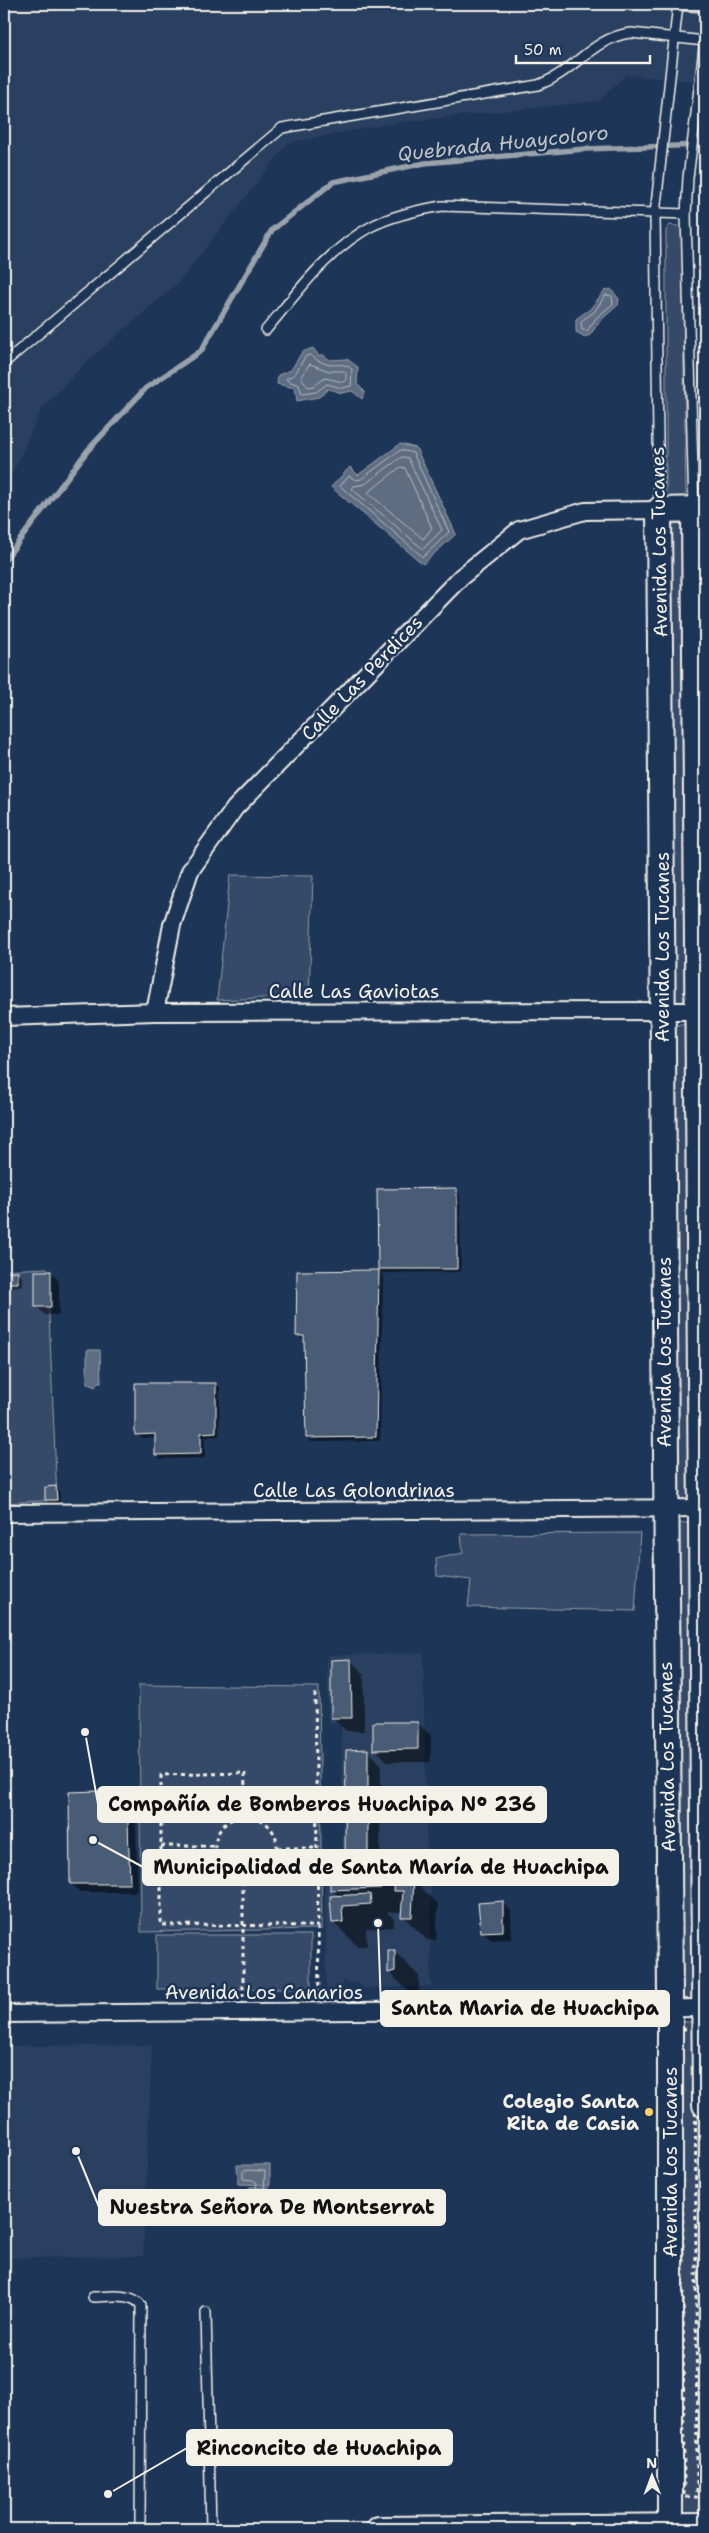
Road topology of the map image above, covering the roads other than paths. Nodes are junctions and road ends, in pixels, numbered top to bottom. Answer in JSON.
{"nodes":[{"id":1,"x":661,"y":4,"type":"edge"},
{"id":2,"x":678,"y":5,"type":"edge"},
{"id":3,"x":705,"y":7,"type":"edge"},
{"id":4,"x":674,"y":37,"type":"junction"},
{"id":5,"x":705,"y":41,"type":"edge"},
{"id":6,"x":655,"y":214,"type":"junction"},
{"id":7,"x":686,"y":214,"type":"junction"},
{"id":8,"x":266,"y":330,"type":"dead end"},
{"id":9,"x":4,"y":363,"type":"edge"},
{"id":10,"x":700,"y":509,"type":"edge"},
{"id":11,"x":659,"y":510,"type":"junction"},
{"id":12,"x":663,"y":1010,"type":"junction"},
{"id":13,"x":702,"y":1011,"type":"edge"},
{"id":14,"x":155,"y":1012,"type":"junction"},
{"id":15,"x":4,"y":1017,"type":"edge"},
{"id":16,"x":702,"y":1178,"type":"edge"},
{"id":17,"x":665,"y":1508,"type":"junction"},
{"id":18,"x":703,"y":1508,"type":"edge"},
{"id":19,"x":4,"y":1513,"type":"edge"},
{"id":20,"x":705,"y":2008,"type":"edge"},
{"id":21,"x":670,"y":2009,"type":"junction"},
{"id":22,"x":4,"y":2014,"type":"edge"},
{"id":23,"x":705,"y":2105,"type":"edge"},
{"id":24,"x":93,"y":2297,"type":"dead end"},
{"id":25,"x":206,"y":2312,"type":"dead end"},
{"id":26,"x":705,"y":2526,"type":"edge"},
{"id":27,"x":670,"y":2528,"type":"edge"},
{"id":28,"x":140,"y":2529,"type":"edge"},
{"id":29,"x":211,"y":2529,"type":"edge"},
{"id":30,"x":379,"y":2529,"type":"edge"}],
"edges":[{"from":1,"to":2,"type":"lane"},
{"from":2,"to":3,"type":"lane"},
{"from":2,"to":4,"type":"lane","name":"Avenida Los Tucanes"},
{"from":4,"to":5,"type":"lane"},
{"from":4,"to":6,"type":"lane","name":"Avenida Los Tucanes"},
{"from":4,"to":9,"type":"lane"},
{"from":5,"to":7,"type":"lane","name":"Avenida Los Tucanes"},
{"from":6,"to":7,"type":"lane"},
{"from":6,"to":8,"type":"lane"},
{"from":6,"to":11,"type":"lane","name":"Avenida Los Tucanes"},
{"from":7,"to":10,"type":"lane","name":"Avenida Los Tucanes"},
{"from":10,"to":11,"type":"street","name":"Calle Las Perdices"},
{"from":10,"to":13,"type":"street","name":"Avenida Los Tucanes"},
{"from":11,"to":12,"type":"street","name":"Avenida Los Tucanes"},
{"from":11,"to":14,"type":"street","name":"Calle Las Perdices"},
{"from":12,"to":13,"type":"street","name":"Calle Las Gaviotas"},
{"from":12,"to":14,"type":"street","name":"Calle Las Gaviotas"},
{"from":12,"to":17,"type":"street","name":"Avenida Los Tucanes"},
{"from":13,"to":16,"type":"street","name":"Avenida Los Tucanes"},
{"from":14,"to":15,"type":"street","name":"Calle Las Gaviotas"},
{"from":16,"to":18,"type":"street","name":"Avenida Los Tucanes"},
{"from":17,"to":18,"type":"street","name":"Calle Las Golondrinas"},
{"from":17,"to":19,"type":"street","name":"Calle Las Golondrinas"},
{"from":17,"to":21,"type":"street","name":"Avenida Los Tucanes"},
{"from":18,"to":20,"type":"street","name":"Avenida Los Tucanes"},
{"from":20,"to":21,"type":"street","name":"Avenida Los Canarios"},
{"from":20,"to":23,"type":"street","name":"Avenida Los Tucanes"},
{"from":21,"to":22,"type":"street","name":"Avenida Los Canarios"},
{"from":21,"to":27,"type":"street","name":"Avenida Los Tucanes"},
{"from":24,"to":28,"type":"lane"},
{"from":25,"to":29,"type":"lane"},
{"from":26,"to":27,"type":"street"},
{"from":27,"to":30,"type":"street"}]}
